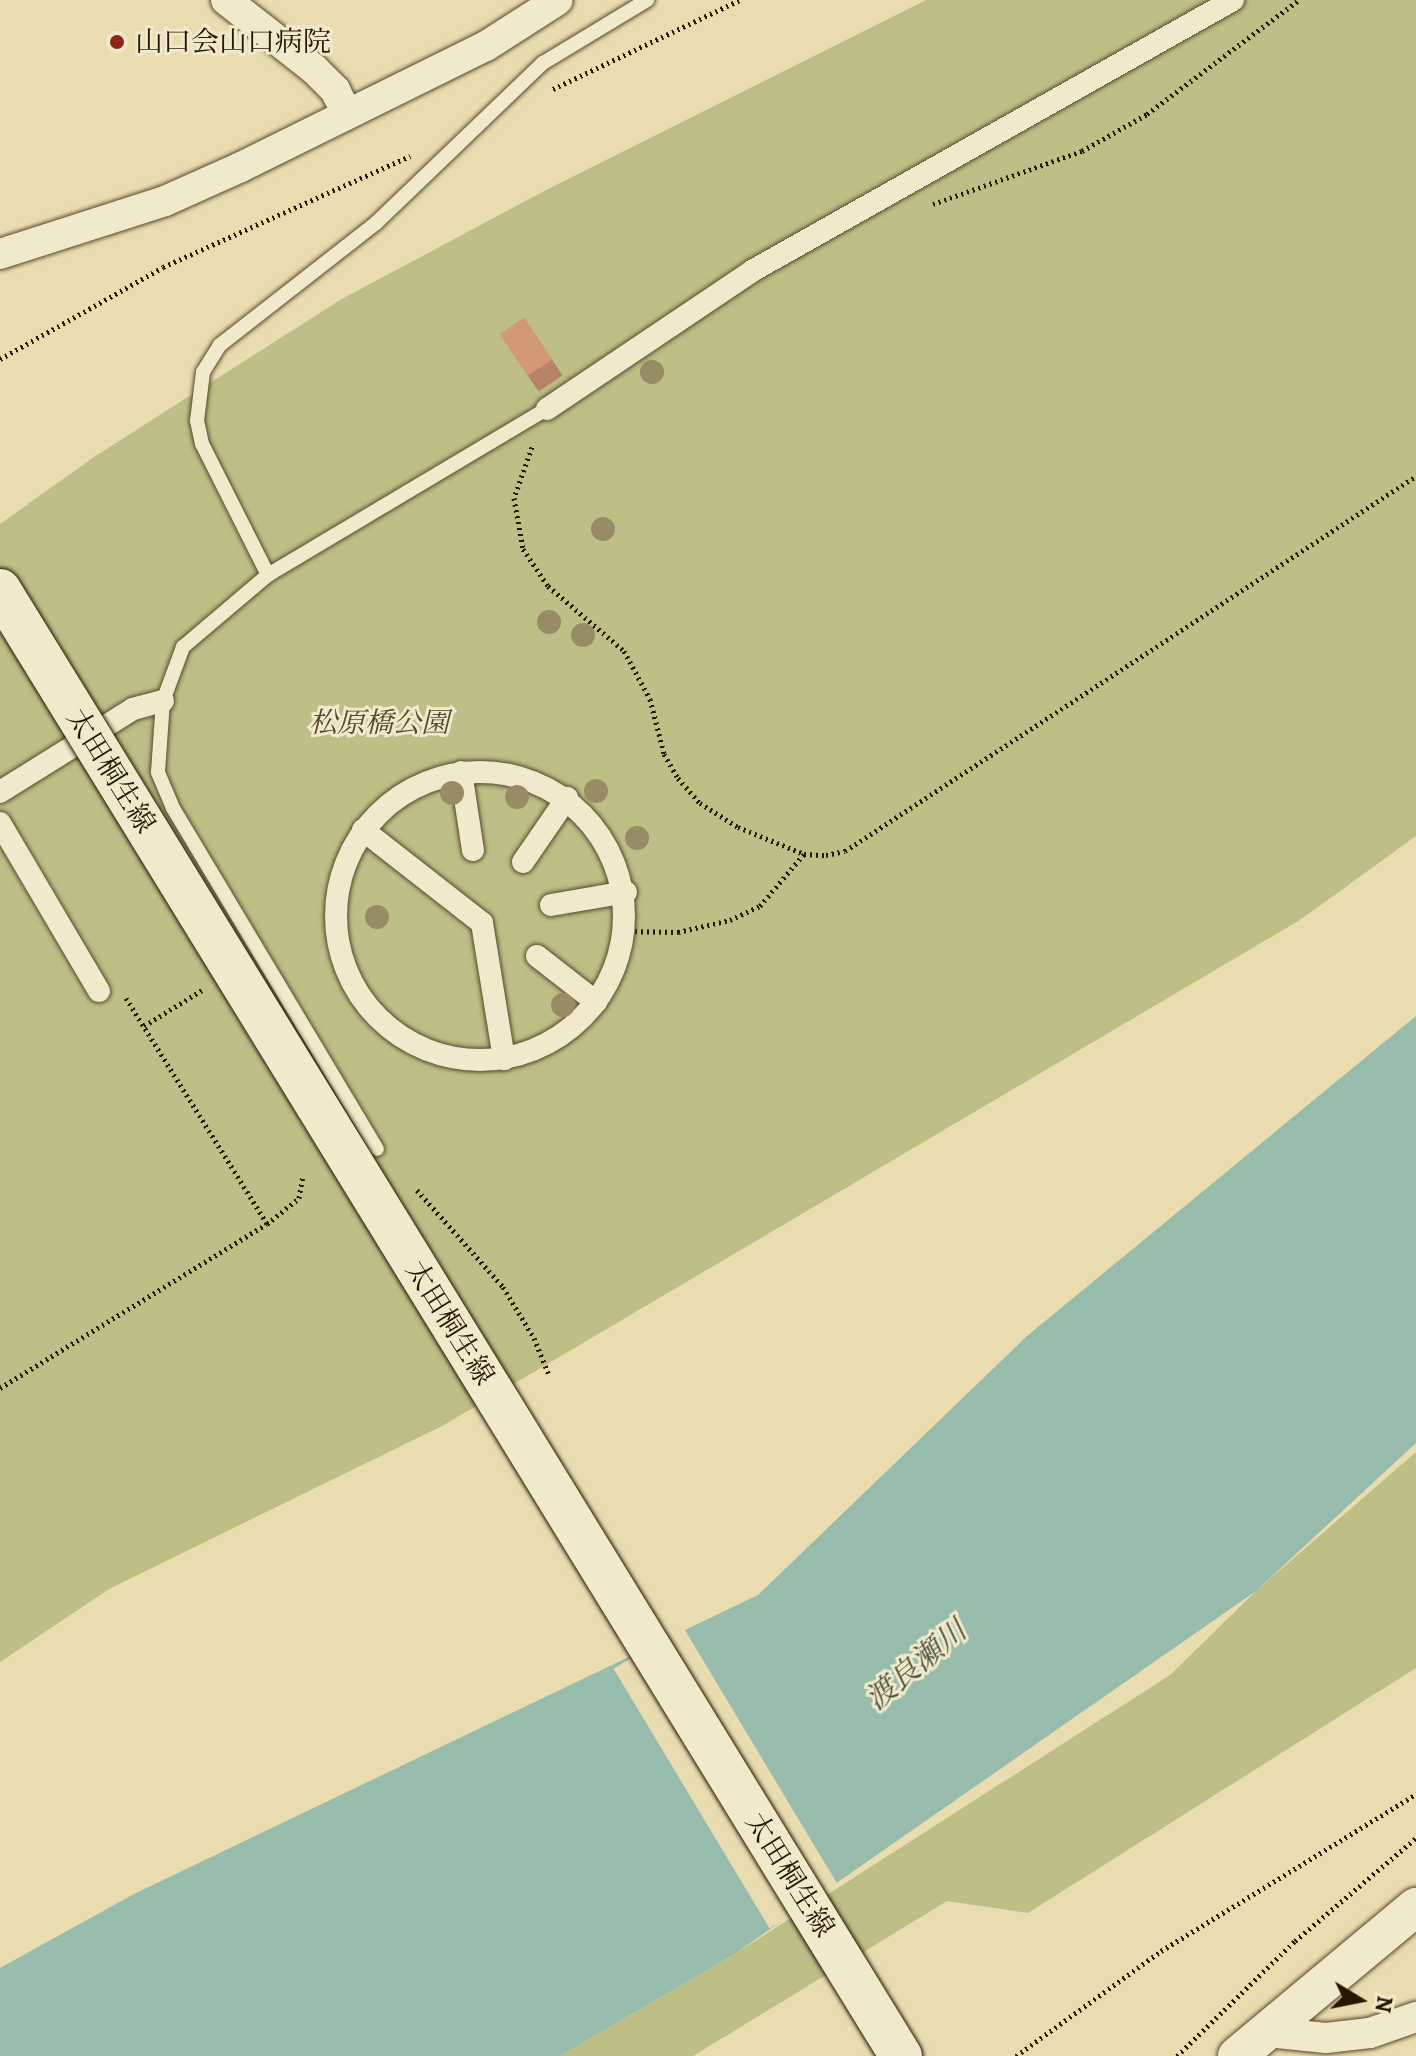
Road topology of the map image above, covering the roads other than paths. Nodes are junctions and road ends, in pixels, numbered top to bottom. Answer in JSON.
{"nodes":[{"id":1,"x":226,"y":0,"type":"edge"},
{"id":2,"x":558,"y":0,"type":"edge"},
{"id":3,"x":647,"y":0,"type":"edge"},
{"id":4,"x":1233,"y":0,"type":"edge"},
{"id":5,"x":347,"y":114,"type":"junction"},
{"id":6,"x":0,"y":254,"type":"edge"},
{"id":7,"x":547,"y":409,"type":"joint"},
{"id":8,"x":268,"y":575,"type":"junction"},
{"id":9,"x":0,"y":590,"type":"edge"},
{"id":10,"x":163,"y":701,"type":"junction"},
{"id":11,"x":461,"y":772,"type":"junction"},
{"id":12,"x":0,"y":792,"type":"edge"},
{"id":13,"x":567,"y":798,"type":"junction"},
{"id":14,"x":0,"y":823,"type":"edge"},
{"id":15,"x":363,"y":830,"type":"junction"},
{"id":16,"x":473,"y":850,"type":"dead end"},
{"id":17,"x":523,"y":862,"type":"dead end"},
{"id":18,"x":626,"y":892,"type":"junction"},
{"id":19,"x":551,"y":905,"type":"dead end"},
{"id":20,"x":537,"y":956,"type":"dead end"},
{"id":21,"x":97,"y":987,"type":"road end"},
{"id":22,"x":596,"y":1002,"type":"junction"},
{"id":23,"x":504,"y":1059,"type":"junction"},
{"id":24,"x":377,"y":1149,"type":"road end"},
{"id":25,"x":1416,"y":1907,"type":"edge"},
{"id":26,"x":1416,"y":2017,"type":"edge"},
{"id":27,"x":1268,"y":2032,"type":"junction"},
{"id":28,"x":901,"y":2056,"type":"edge"},
{"id":29,"x":1237,"y":2056,"type":"edge"}],
"edges":[{"from":1,"to":5,"type":"street"},
{"from":2,"to":5,"type":"street"},
{"from":3,"to":8,"type":"lane"},
{"from":4,"to":7,"type":"street"},
{"from":5,"to":6,"type":"street"},
{"from":7,"to":8,"type":"lane"},
{"from":8,"to":10,"type":"lane"},
{"from":9,"to":28,"type":"main road","name":"太田桐生線","bridge":true},
{"from":10,"to":12,"type":"street"},
{"from":10,"to":24,"type":"lane"},
{"from":11,"to":13,"type":"street"},
{"from":11,"to":15,"type":"street"},
{"from":11,"to":16,"type":"street"},
{"from":13,"to":17,"type":"street"},
{"from":13,"to":18,"type":"street"},
{"from":14,"to":21,"type":"street"},
{"from":15,"to":23,"type":"street"},
{"from":15,"to":23,"type":"street"},
{"from":18,"to":19,"type":"street"},
{"from":18,"to":22,"type":"street"},
{"from":20,"to":22,"type":"street"},
{"from":22,"to":23,"type":"street"},
{"from":25,"to":27,"type":"street"},
{"from":26,"to":27,"type":"street"},
{"from":27,"to":29,"type":"street"}]}
